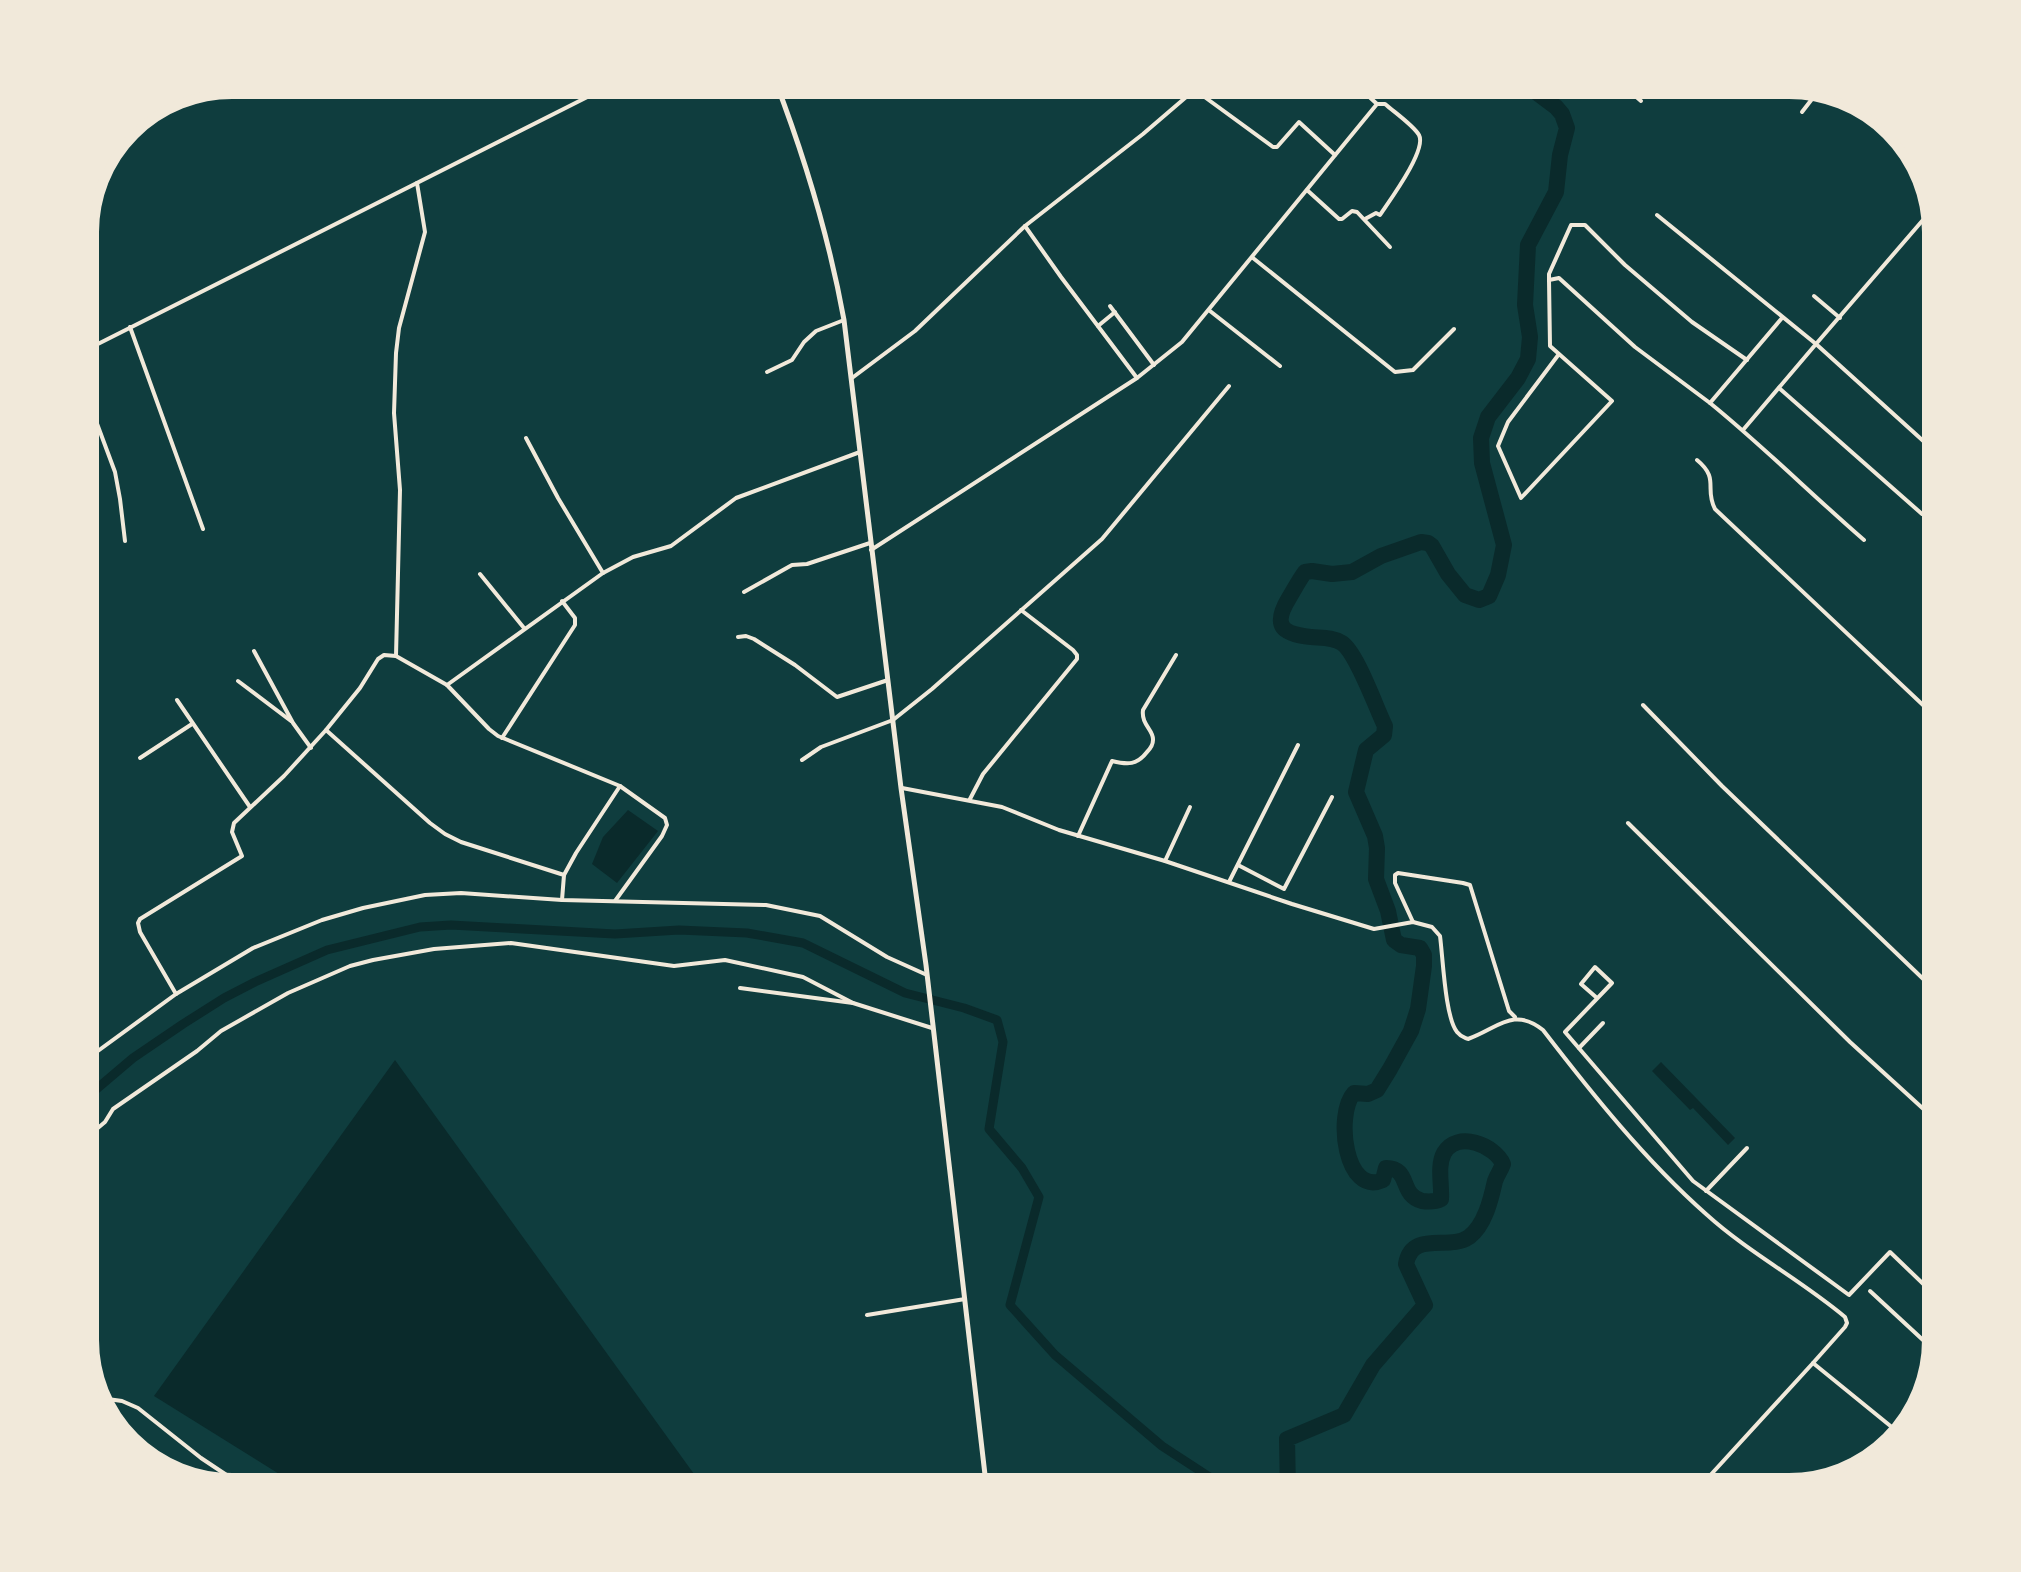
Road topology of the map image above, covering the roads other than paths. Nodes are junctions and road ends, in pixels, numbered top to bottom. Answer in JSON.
{"nodes":[{"id":1,"x":590,"y":94,"type":"edge"},
{"id":2,"x":780,"y":94,"type":"edge"},
{"id":3,"x":1190,"y":94,"type":"edge"},
{"id":4,"x":1200,"y":94,"type":"edge"},
{"id":5,"x":1366,"y":94,"type":"edge"},
{"id":6,"x":1633,"y":94,"type":"edge"},
{"id":7,"x":1814,"y":97,"type":"edge"},
{"id":8,"x":1641,"y":101,"type":"dead end"},
{"id":9,"x":1377,"y":104,"type":"junction"},
{"id":10,"x":1802,"y":112,"type":"dead end"},
{"id":11,"x":1335,"y":155,"type":"junction"},
{"id":12,"x":417,"y":183,"type":"junction"},
{"id":13,"x":1307,"y":190,"type":"junction"},
{"id":14,"x":1657,"y":215,"type":"dead end"},
{"id":15,"x":1925,"y":217,"type":"edge"},
{"id":16,"x":1365,"y":219,"type":"junction"},
{"id":17,"x":1025,"y":226,"type":"junction"},
{"id":18,"x":1390,"y":247,"type":"dead end"},
{"id":19,"x":1253,"y":258,"type":"junction"},
{"id":20,"x":1549,"y":280,"type":"junction"},
{"id":21,"x":1814,"y":296,"type":"dead end"},
{"id":22,"x":1110,"y":306,"type":"dead end"},
{"id":23,"x":1210,"y":311,"type":"junction"},
{"id":24,"x":1115,"y":312,"type":"junction"},
{"id":25,"x":1782,"y":318,"type":"junction"},
{"id":26,"x":1840,"y":318,"type":"junction"},
{"id":27,"x":844,"y":320,"type":"junction"},
{"id":28,"x":1098,"y":326,"type":"junction"},
{"id":29,"x":130,"y":327,"type":"junction"},
{"id":30,"x":1454,"y":329,"type":"dead end"},
{"id":31,"x":1816,"y":344,"type":"junction"},
{"id":32,"x":94,"y":346,"type":"edge"},
{"id":33,"x":1559,"y":354,"type":"junction"},
{"id":34,"x":1747,"y":360,"type":"junction"},
{"id":35,"x":1154,"y":365,"type":"junction"},
{"id":36,"x":1280,"y":366,"type":"dead end"},
{"id":37,"x":767,"y":372,"type":"dead end"},
{"id":38,"x":852,"y":378,"type":"junction"},
{"id":39,"x":1137,"y":378,"type":"junction"},
{"id":40,"x":1229,"y":386,"type":"dead end"},
{"id":41,"x":1779,"y":388,"type":"junction"},
{"id":42,"x":1710,"y":403,"type":"junction"},
{"id":43,"x":94,"y":416,"type":"edge"},
{"id":44,"x":1743,"y":430,"type":"junction"},
{"id":45,"x":526,"y":438,"type":"dead end"},
{"id":46,"x":1927,"y":444,"type":"edge"},
{"id":47,"x":860,"y":452,"type":"junction"},
{"id":48,"x":1697,"y":460,"type":"dead end"},
{"id":49,"x":1922,"y":514,"type":"dead end"},
{"id":50,"x":203,"y":529,"type":"dead end"},
{"id":51,"x":1864,"y":540,"type":"dead end"},
{"id":52,"x":125,"y":541,"type":"dead end"},
{"id":53,"x":871,"y":546,"type":"junction"},
{"id":54,"x":603,"y":573,"type":"junction"},
{"id":55,"x":480,"y":574,"type":"dead end"},
{"id":56,"x":744,"y":592,"type":"dead end"},
{"id":57,"x":562,"y":601,"type":"junction"},
{"id":58,"x":1021,"y":610,"type":"junction"},
{"id":59,"x":524,"y":628,"type":"junction"},
{"id":60,"x":738,"y":637,"type":"dead end"},
{"id":61,"x":254,"y":651,"type":"dead end"},
{"id":62,"x":1176,"y":655,"type":"dead end"},
{"id":63,"x":396,"y":656,"type":"junction"},
{"id":64,"x":888,"y":680,"type":"junction"},
{"id":65,"x":238,"y":681,"type":"dead end"},
{"id":66,"x":447,"y":685,"type":"junction"},
{"id":67,"x":177,"y":700,"type":"dead end"},
{"id":68,"x":1643,"y":705,"type":"dead end"},
{"id":69,"x":1927,"y":709,"type":"edge"},
{"id":70,"x":893,"y":720,"type":"junction"},
{"id":71,"x":293,"y":723,"type":"junction"},
{"id":72,"x":192,"y":724,"type":"junction"},
{"id":73,"x":326,"y":730,"type":"junction"},
{"id":74,"x":502,"y":738,"type":"junction"},
{"id":75,"x":1298,"y":745,"type":"dead end"},
{"id":76,"x":311,"y":748,"type":"junction"},
{"id":77,"x":140,"y":758,"type":"dead end"},
{"id":78,"x":802,"y":760,"type":"dead end"},
{"id":79,"x":620,"y":786,"type":"junction"},
{"id":80,"x":901,"y":788,"type":"junction"},
{"id":81,"x":1332,"y":797,"type":"dead end"},
{"id":82,"x":969,"y":800,"type":"junction"},
{"id":83,"x":250,"y":807,"type":"junction"},
{"id":84,"x":1190,"y":807,"type":"dead end"},
{"id":85,"x":1628,"y":823,"type":"dead end"},
{"id":86,"x":1078,"y":836,"type":"junction"},
{"id":87,"x":1165,"y":861,"type":"junction"},
{"id":88,"x":1238,"y":865,"type":"junction"},
{"id":89,"x":564,"y":875,"type":"junction"},
{"id":90,"x":1229,"y":882,"type":"junction"},
{"id":91,"x":562,"y":900,"type":"junction"},
{"id":92,"x":615,"y":901,"type":"junction"},
{"id":93,"x":1411,"y":922,"type":"junction"},
{"id":94,"x":927,"y":975,"type":"junction"},
{"id":95,"x":1927,"y":983,"type":"edge"},
{"id":96,"x":740,"y":988,"type":"dead end"},
{"id":97,"x":176,"y":994,"type":"junction"},
{"id":98,"x":1597,"y":998,"type":"junction"},
{"id":99,"x":853,"y":1003,"type":"junction"},
{"id":100,"x":1518,"y":1019,"type":"junction"},
{"id":101,"x":1603,"y":1023,"type":"dead end"},
{"id":102,"x":932,"y":1028,"type":"junction"},
{"id":103,"x":1579,"y":1048,"type":"junction"},
{"id":104,"x":94,"y":1054,"type":"edge"},
{"id":105,"x":1927,"y":1112,"type":"edge"},
{"id":106,"x":94,"y":1131,"type":"edge"},
{"id":107,"x":1747,"y":1148,"type":"dead end"},
{"id":108,"x":1706,"y":1191,"type":"junction"},
{"id":109,"x":1927,"y":1288,"type":"edge"},
{"id":110,"x":1870,"y":1291,"type":"dead end"},
{"id":111,"x":965,"y":1299,"type":"junction"},
{"id":112,"x":867,"y":1315,"type":"dead end"},
{"id":113,"x":1927,"y":1343,"type":"edge"},
{"id":114,"x":1813,"y":1363,"type":"junction"},
{"id":115,"x":107,"y":1399,"type":"edge"},
{"id":116,"x":1894,"y":1429,"type":"edge"},
{"id":117,"x":231,"y":1478,"type":"edge"},
{"id":118,"x":985,"y":1478,"type":"edge"},
{"id":119,"x":1708,"y":1478,"type":"edge"}],
"edges":[{"from":1,"to":12,"type":"street"},
{"from":2,"to":27,"type":"street"},
{"from":3,"to":17,"type":"street"},
{"from":4,"to":11,"type":"street"},
{"from":5,"to":9,"type":"street"},
{"from":6,"to":8,"type":"street"},
{"from":7,"to":10,"type":"street"},
{"from":9,"to":11,"type":"street"},
{"from":9,"to":16,"type":"street"},
{"from":11,"to":13,"type":"street"},
{"from":12,"to":29,"type":"street"},
{"from":12,"to":63,"type":"street"},
{"from":13,"to":16,"type":"street"},
{"from":13,"to":19,"type":"street"},
{"from":14,"to":25,"type":"street"},
{"from":15,"to":26,"type":"street"},
{"from":16,"to":18,"type":"street"},
{"from":17,"to":28,"type":"street"},
{"from":17,"to":38,"type":"street"},
{"from":19,"to":23,"type":"street"},
{"from":19,"to":30,"type":"street"},
{"from":20,"to":33,"type":"street"},
{"from":20,"to":34,"type":"street"},
{"from":20,"to":42,"type":"street"},
{"from":21,"to":26,"type":"street"},
{"from":22,"to":24,"type":"street"},
{"from":23,"to":35,"type":"street"},
{"from":23,"to":36,"type":"street"},
{"from":24,"to":28,"type":"street"},
{"from":24,"to":35,"type":"street"},
{"from":25,"to":31,"type":"street"},
{"from":25,"to":34,"type":"street"},
{"from":26,"to":31,"type":"street"},
{"from":27,"to":37,"type":"street"},
{"from":27,"to":38,"type":"street"},
{"from":28,"to":39,"type":"street"},
{"from":29,"to":32,"type":"street"},
{"from":29,"to":50,"type":"street"},
{"from":31,"to":41,"type":"street"},
{"from":31,"to":46,"type":"street"},
{"from":33,"to":33,"type":"street"},
{"from":34,"to":42,"type":"street"},
{"from":35,"to":39,"type":"street"},
{"from":38,"to":47,"type":"street"},
{"from":39,"to":53,"type":"street"},
{"from":40,"to":58,"type":"street"},
{"from":41,"to":44,"type":"street"},
{"from":41,"to":49,"type":"street"},
{"from":42,"to":44,"type":"street"},
{"from":43,"to":52,"type":"street"},
{"from":44,"to":51,"type":"street"},
{"from":45,"to":54,"type":"street"},
{"from":47,"to":53,"type":"street"},
{"from":47,"to":54,"type":"street"},
{"from":48,"to":69,"type":"street"},
{"from":53,"to":56,"type":"street"},
{"from":53,"to":64,"type":"street"},
{"from":54,"to":57,"type":"street"},
{"from":55,"to":59,"type":"street"},
{"from":57,"to":59,"type":"street"},
{"from":57,"to":74,"type":"street"},
{"from":58,"to":70,"type":"street"},
{"from":58,"to":82,"type":"street"},
{"from":59,"to":66,"type":"street"},
{"from":60,"to":64,"type":"street"},
{"from":61,"to":71,"type":"street"},
{"from":62,"to":86,"type":"street"},
{"from":63,"to":66,"type":"street"},
{"from":63,"to":73,"type":"street"},
{"from":64,"to":70,"type":"street"},
{"from":65,"to":71,"type":"street"},
{"from":66,"to":74,"type":"street"},
{"from":67,"to":72,"type":"street"},
{"from":68,"to":95,"type":"street"},
{"from":70,"to":78,"type":"street"},
{"from":70,"to":80,"type":"street"},
{"from":71,"to":76,"type":"street"},
{"from":72,"to":77,"type":"street"},
{"from":72,"to":83,"type":"street"},
{"from":73,"to":76,"type":"street"},
{"from":73,"to":89,"type":"street"},
{"from":74,"to":79,"type":"street"},
{"from":75,"to":88,"type":"street"},
{"from":76,"to":83,"type":"street"},
{"from":79,"to":89,"type":"street"},
{"from":79,"to":92,"type":"street"},
{"from":80,"to":82,"type":"street"},
{"from":80,"to":94,"type":"street"},
{"from":81,"to":88,"type":"street"},
{"from":82,"to":86,"type":"street"},
{"from":83,"to":97,"type":"street"},
{"from":84,"to":87,"type":"street"},
{"from":85,"to":105,"type":"street"},
{"from":86,"to":87,"type":"street"},
{"from":87,"to":90,"type":"street"},
{"from":88,"to":90,"type":"street"},
{"from":89,"to":91,"type":"street"},
{"from":90,"to":93,"type":"street"},
{"from":91,"to":92,"type":"street"},
{"from":91,"to":97,"type":"street"},
{"from":92,"to":94,"type":"street"},
{"from":93,"to":100,"type":"street"},
{"from":93,"to":100,"type":"street"},
{"from":94,"to":102,"type":"street"},
{"from":96,"to":99,"type":"street"},
{"from":97,"to":104,"type":"street"},
{"from":98,"to":98,"type":"street"},
{"from":98,"to":103,"type":"street"},
{"from":99,"to":102,"type":"street"},
{"from":99,"to":106,"type":"street"},
{"from":100,"to":114,"type":"street"},
{"from":101,"to":103,"type":"street"},
{"from":102,"to":111,"type":"street"},
{"from":103,"to":108,"type":"street"},
{"from":107,"to":108,"type":"street"},
{"from":108,"to":109,"type":"street"},
{"from":110,"to":113,"type":"street"},
{"from":111,"to":112,"type":"street"},
{"from":111,"to":118,"type":"street"},
{"from":114,"to":116,"type":"street"},
{"from":114,"to":119,"type":"street"},
{"from":115,"to":117,"type":"street"}]}
